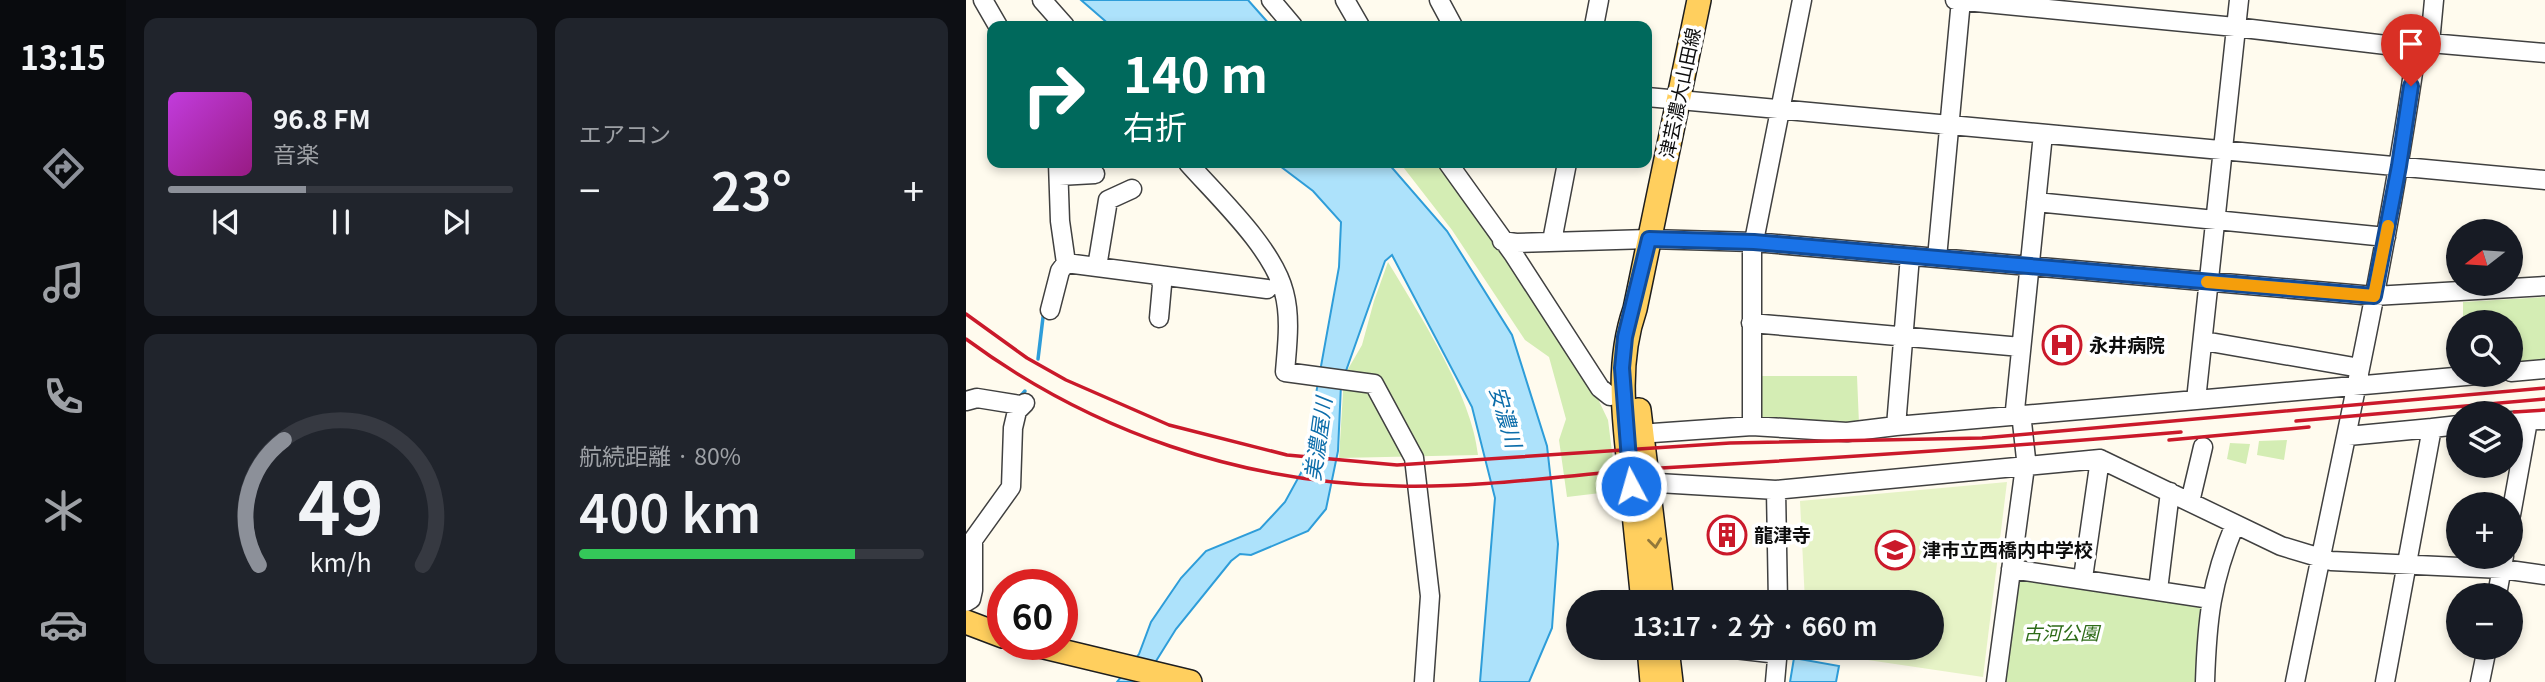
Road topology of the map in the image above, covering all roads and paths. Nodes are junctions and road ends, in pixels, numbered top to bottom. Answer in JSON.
{"nodes":[{"id":1,"x":984,"y":0,"type":"edge"},
{"id":2,"x":1067,"y":0,"type":"edge"},
{"id":3,"x":1270,"y":0,"type":"edge"},
{"id":4,"x":1345,"y":0,"type":"edge"},
{"id":5,"x":1439,"y":0,"type":"edge"},
{"id":6,"x":1599,"y":0,"type":"edge"},
{"id":7,"x":1699,"y":0,"type":"edge"},
{"id":8,"x":1802,"y":0,"type":"edge"},
{"id":9,"x":1955,"y":0,"type":"edge"},
{"id":10,"x":1961,"y":0,"type":"edge"},
{"id":11,"x":2239,"y":0,"type":"edge"},
{"id":12,"x":2434,"y":0,"type":"edge"},
{"id":13,"x":1047,"y":6,"type":"edge"},
{"id":14,"x":995,"y":21,"type":"edge"},
{"id":15,"x":1060,"y":21,"type":"edge"},
{"id":16,"x":1289,"y":21,"type":"edge"},
{"id":17,"x":1357,"y":21,"type":"edge"},
{"id":18,"x":1450,"y":21,"type":"edge"},
{"id":19,"x":1595,"y":21,"type":"edge"},
{"id":20,"x":2235,"y":27,"type":"junction"},
{"id":21,"x":2425,"y":46,"type":"junction"},
{"id":22,"x":2545,"y":53,"type":"edge"},
{"id":23,"x":1652,"y":97,"type":"edge"},
{"id":24,"x":1679,"y":99,"type":"junction"},
{"id":25,"x":1780,"y":109,"type":"junction"},
{"id":26,"x":1949,"y":125,"type":"junction"},
{"id":27,"x":2043,"y":134,"type":"junction"},
{"id":28,"x":2222,"y":150,"type":"junction"},
{"id":29,"x":2399,"y":166,"type":"junction"},
{"id":30,"x":1192,"y":168,"type":"edge"},
{"id":31,"x":1452,"y":168,"type":"edge"},
{"id":32,"x":1566,"y":168,"type":"edge"},
{"id":33,"x":1058,"y":169,"type":"edge"},
{"id":34,"x":1095,"y":173,"type":"dead end"},
{"id":35,"x":2545,"y":180,"type":"edge"},
{"id":36,"x":1132,"y":189,"type":"dead end"},
{"id":37,"x":2036,"y":202,"type":"junction"},
{"id":38,"x":2216,"y":220,"type":"junction"},
{"id":39,"x":2386,"y":237,"type":"junction"},
{"id":40,"x":1649,"y":239,"type":"junction"},
{"id":41,"x":1502,"y":240,"type":"junction"},
{"id":42,"x":1552,"y":241,"type":"junction"},
{"id":43,"x":1754,"y":242,"type":"junction"},
{"id":44,"x":1910,"y":256,"type":"junction"},
{"id":45,"x":1937,"y":258,"type":"junction"},
{"id":46,"x":1066,"y":263,"type":"junction"},
{"id":47,"x":1097,"y":267,"type":"junction"},
{"id":48,"x":2029,"y":267,"type":"junction"},
{"id":49,"x":1159,"y":275,"type":"junction"},
{"id":50,"x":2209,"y":282,"type":"junction"},
{"id":51,"x":2545,"y":286,"type":"edge"},
{"id":52,"x":1267,"y":289,"type":"dead end"},
{"id":53,"x":2374,"y":296,"type":"junction"},
{"id":54,"x":1634,"y":309,"type":"junction"},
{"id":55,"x":1050,"y":310,"type":"dead end"},
{"id":56,"x":1159,"y":318,"type":"dead end"},
{"id":57,"x":1752,"y":323,"type":"junction"},
{"id":58,"x":1903,"y":336,"type":"junction"},
{"id":59,"x":2204,"y":341,"type":"junction"},
{"id":60,"x":2021,"y":347,"type":"junction"},
{"id":61,"x":2360,"y":368,"type":"junction"},
{"id":62,"x":2545,"y":369,"type":"edge"},
{"id":63,"x":2523,"y":371,"type":"edge"},
{"id":64,"x":2446,"y":378,"type":"edge"},
{"id":65,"x":2356,"y":387,"type":"junction"},
{"id":66,"x":1610,"y":396,"type":"dead end"},
{"id":67,"x":2196,"y":400,"type":"junction"},
{"id":68,"x":966,"y":401,"type":"edge"},
{"id":69,"x":2018,"y":416,"type":"junction"},
{"id":70,"x":2528,"y":420,"type":"edge"},
{"id":71,"x":1752,"y":426,"type":"junction"},
{"id":72,"x":1896,"y":426,"type":"junction"},
{"id":73,"x":2446,"y":426,"type":"edge"},
{"id":74,"x":2432,"y":428,"type":"junction"},
{"id":75,"x":1653,"y":433,"type":"dead end"},
{"id":76,"x":2348,"y":436,"type":"junction"},
{"id":77,"x":2203,"y":447,"type":"dead end"},
{"id":78,"x":2100,"y":459,"type":"junction"},
{"id":79,"x":2024,"y":468,"type":"junction"},
{"id":80,"x":1658,"y":483,"type":"dead end"},
{"id":81,"x":1776,"y":490,"type":"junction"},
{"id":82,"x":2170,"y":492,"type":"junction"},
{"id":83,"x":2515,"y":492,"type":"edge"},
{"id":84,"x":2190,"y":502,"type":"junction"},
{"id":85,"x":2235,"y":524,"type":"junction"},
{"id":86,"x":2320,"y":556,"type":"junction"},
{"id":87,"x":2406,"y":564,"type":"junction"},
{"id":88,"x":2446,"y":564,"type":"edge"},
{"id":89,"x":2011,"y":569,"type":"junction"},
{"id":90,"x":2522,"y":569,"type":"edge"},
{"id":91,"x":2545,"y":576,"type":"edge"},
{"id":92,"x":2083,"y":578,"type":"junction"},
{"id":93,"x":1642,"y":590,"type":"edge"},
{"id":94,"x":1661,"y":590,"type":"edge"},
{"id":95,"x":1778,"y":590,"type":"edge"},
{"id":96,"x":2158,"y":590,"type":"junction"},
{"id":97,"x":2211,"y":598,"type":"junction"},
{"id":98,"x":966,"y":602,"type":"edge"},
{"id":99,"x":966,"y":622,"type":"edge"},
{"id":100,"x":987,"y":630,"type":"edge"},
{"id":101,"x":1078,"y":655,"type":"edge"},
{"id":102,"x":1649,"y":660,"type":"edge"},
{"id":103,"x":1668,"y":660,"type":"edge"},
{"id":104,"x":1777,"y":660,"type":"edge"},
{"id":105,"x":2485,"y":660,"type":"edge"},
{"id":106,"x":1181,"y":680,"type":"edge"},
{"id":107,"x":1424,"y":682,"type":"edge"},
{"id":108,"x":1652,"y":682,"type":"edge"},
{"id":109,"x":1671,"y":682,"type":"edge"},
{"id":110,"x":1774,"y":682,"type":"edge"},
{"id":111,"x":1996,"y":682,"type":"edge"},
{"id":112,"x":2205,"y":682,"type":"edge"},
{"id":113,"x":2295,"y":682,"type":"edge"},
{"id":114,"x":2385,"y":682,"type":"edge"},
{"id":115,"x":2480,"y":682,"type":"edge"}],
"edges":[{"from":1,"to":14,"type":"street"},
{"from":2,"to":13,"type":"street"},
{"from":3,"to":16,"type":"street"},
{"from":4,"to":17,"type":"street"},
{"from":5,"to":18,"type":"street"},
{"from":6,"to":19,"type":"street"},
{"from":7,"to":24,"type":"main road","name":"津芸濃大山田線"},
{"from":8,"to":25,"type":"street"},
{"from":9,"to":10,"type":"street"},
{"from":10,"to":20,"type":"street"},
{"from":10,"to":26,"type":"street"},
{"from":11,"to":20,"type":"street"},
{"from":12,"to":21,"type":"street"},
{"from":13,"to":15,"type":"street"},
{"from":20,"to":21,"type":"street"},
{"from":20,"to":28,"type":"street"},
{"from":21,"to":22,"type":"street"},
{"from":21,"to":29,"type":"street"},
{"from":23,"to":24,"type":"street"},
{"from":24,"to":25,"type":"street"},
{"from":24,"to":40,"type":"main road","name":"津芸濃大山田線"},
{"from":25,"to":26,"type":"street"},
{"from":25,"to":43,"type":"street"},
{"from":26,"to":27,"type":"street"},
{"from":26,"to":45,"type":"street"},
{"from":27,"to":28,"type":"street"},
{"from":27,"to":37,"type":"street"},
{"from":28,"to":29,"type":"street"},
{"from":28,"to":38,"type":"street"},
{"from":29,"to":35,"type":"street"},
{"from":29,"to":39,"type":"street"},
{"from":30,"to":107,"type":"street"},
{"from":31,"to":41,"type":"street"},
{"from":32,"to":42,"type":"street"},
{"from":33,"to":34,"type":"street"},
{"from":33,"to":46,"type":"street"},
{"from":36,"to":47,"type":"street"},
{"from":37,"to":38,"type":"street"},
{"from":37,"to":48,"type":"street"},
{"from":38,"to":39,"type":"street"},
{"from":38,"to":50,"type":"street"},
{"from":39,"to":53,"type":"street"},
{"from":40,"to":42,"type":"street"},
{"from":40,"to":43,"type":"street"},
{"from":40,"to":54,"type":"main road","name":"津芸濃大山田線"},
{"from":41,"to":42,"type":"street"},
{"from":41,"to":66,"type":"street"},
{"from":43,"to":44,"type":"street"},
{"from":43,"to":57,"type":"street"},
{"from":44,"to":45,"type":"street"},
{"from":44,"to":58,"type":"street"},
{"from":45,"to":48,"type":"street"},
{"from":46,"to":47,"type":"street"},
{"from":46,"to":55,"type":"street"},
{"from":47,"to":49,"type":"street"},
{"from":48,"to":50,"type":"street"},
{"from":48,"to":60,"type":"street"},
{"from":49,"to":52,"type":"street"},
{"from":49,"to":56,"type":"street"},
{"from":50,"to":53,"type":"street"},
{"from":50,"to":59,"type":"street"},
{"from":51,"to":53,"type":"street"},
{"from":53,"to":61,"type":"street"},
{"from":54,"to":93,"type":"main road","name":"津芸濃大山田線"},
{"from":54,"to":94,"type":"main road","name":"津芸濃大山田線","one_way":true},
{"from":57,"to":58,"type":"street"},
{"from":57,"to":71,"type":"street"},
{"from":58,"to":60,"type":"street"},
{"from":58,"to":72,"type":"street"},
{"from":59,"to":61,"type":"street"},
{"from":59,"to":67,"type":"street"},
{"from":60,"to":69,"type":"street"},
{"from":61,"to":65,"type":"street"},
{"from":62,"to":63,"type":"street"},
{"from":64,"to":65,"type":"street"},
{"from":65,"to":67,"type":"street"},
{"from":65,"to":76,"type":"street"},
{"from":67,"to":69,"type":"street"},
{"from":68,"to":98,"type":"street"},
{"from":69,"to":72,"type":"street"},
{"from":69,"to":79,"type":"street"},
{"from":70,"to":83,"type":"street"},
{"from":71,"to":72,"type":"street"},
{"from":71,"to":75,"type":"street"},
{"from":73,"to":74,"type":"street"},
{"from":74,"to":76,"type":"street"},
{"from":74,"to":87,"type":"street"},
{"from":76,"to":86,"type":"street"},
{"from":77,"to":84,"type":"street"},
{"from":78,"to":79,"type":"street"},
{"from":78,"to":82,"type":"street"},
{"from":78,"to":92,"type":"street"},
{"from":79,"to":81,"type":"street"},
{"from":79,"to":89,"type":"street"},
{"from":80,"to":81,"type":"street"},
{"from":81,"to":95,"type":"street"},
{"from":82,"to":84,"type":"street"},
{"from":82,"to":96,"type":"street"},
{"from":84,"to":85,"type":"street"},
{"from":85,"to":86,"type":"street"},
{"from":85,"to":97,"type":"street"},
{"from":86,"to":87,"type":"street"},
{"from":86,"to":113,"type":"street"},
{"from":87,"to":88,"type":"street"},
{"from":87,"to":114,"type":"street"},
{"from":89,"to":92,"type":"street"},
{"from":89,"to":111,"type":"street"},
{"from":90,"to":91,"type":"street"},
{"from":92,"to":96,"type":"street"},
{"from":96,"to":97,"type":"street"},
{"from":97,"to":112,"type":"street"},
{"from":99,"to":100,"type":"main road"},
{"from":101,"to":106,"type":"main road"},
{"from":102,"to":108,"type":"main road"},
{"from":103,"to":109,"type":"main road"},
{"from":104,"to":110,"type":"street"},
{"from":105,"to":115,"type":"street"}]}
